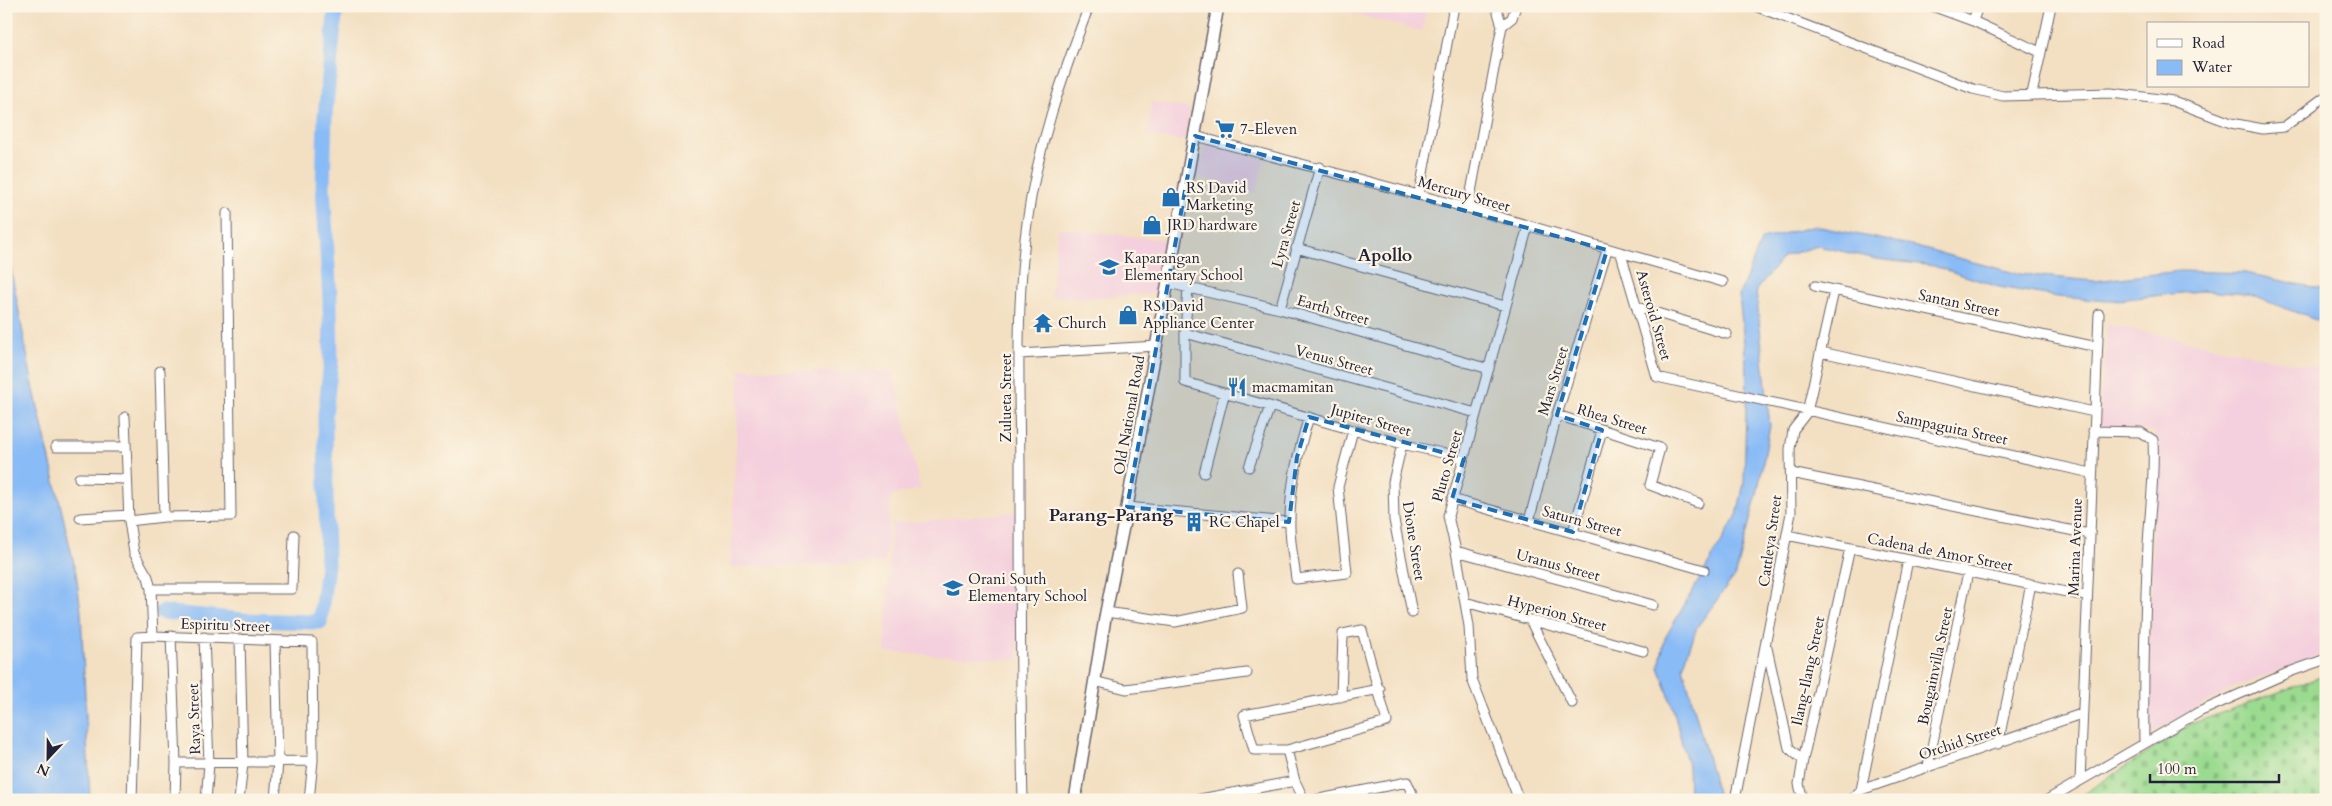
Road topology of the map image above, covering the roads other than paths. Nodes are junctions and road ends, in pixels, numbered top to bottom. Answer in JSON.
{"nodes":[{"id":1,"x":1089,"y":6,"type":"edge"},
{"id":2,"x":1218,"y":6,"type":"edge"},
{"id":3,"x":1454,"y":6,"type":"edge"},
{"id":4,"x":1496,"y":6,"type":"edge"},
{"id":5,"x":1516,"y":6,"type":"edge"},
{"id":6,"x":1755,"y":6,"type":"edge"},
{"id":7,"x":1932,"y":6,"type":"edge"},
{"id":8,"x":1978,"y":6,"type":"edge"},
{"id":9,"x":2051,"y":6,"type":"edge"},
{"id":10,"x":1973,"y":21,"type":"junction"},
{"id":11,"x":1502,"y":26,"type":"junction"},
{"id":12,"x":2040,"y":52,"type":"junction"},
{"id":13,"x":2032,"y":94,"type":"junction"},
{"id":14,"x":2326,"y":96,"type":"edge"},
{"id":15,"x":1195,"y":136,"type":"junction"},
{"id":16,"x":1320,"y":167,"type":"junction"},
{"id":17,"x":1419,"y":195,"type":"junction"},
{"id":18,"x":1468,"y":208,"type":"junction"},
{"id":19,"x":227,"y":213,"type":"dead end"},
{"id":20,"x":1528,"y":226,"type":"junction"},
{"id":21,"x":1296,"y":248,"type":"junction"},
{"id":22,"x":1607,"y":250,"type":"junction"},
{"id":23,"x":1621,"y":254,"type":"junction"},
{"id":24,"x":1723,"y":282,"type":"dead end"},
{"id":25,"x":1168,"y":283,"type":"junction"},
{"id":26,"x":1815,"y":286,"type":"dead end"},
{"id":27,"x":1188,"y":287,"type":"junction"},
{"id":28,"x":1834,"y":291,"type":"junction"},
{"id":29,"x":1505,"y":306,"type":"junction"},
{"id":30,"x":1637,"y":307,"type":"junction"},
{"id":31,"x":1280,"y":309,"type":"junction"},
{"id":32,"x":2099,"y":314,"type":"dead end"},
{"id":33,"x":1185,"y":333,"type":"junction"},
{"id":34,"x":1727,"y":334,"type":"dead end"},
{"id":35,"x":1157,"y":346,"type":"junction"},
{"id":36,"x":2097,"y":347,"type":"junction"},
{"id":37,"x":1821,"y":352,"type":"junction"},
{"id":38,"x":1019,"y":354,"type":"junction"},
{"id":39,"x":1489,"y":369,"type":"junction"},
{"id":40,"x":160,"y":371,"type":"dead end"},
{"id":41,"x":1723,"y":391,"type":"joint"},
{"id":42,"x":1224,"y":394,"type":"junction"},
{"id":43,"x":1270,"y":406,"type":"junction"},
{"id":44,"x":1807,"y":412,"type":"junction"},
{"id":45,"x":2094,"y":412,"type":"junction"},
{"id":46,"x":1476,"y":413,"type":"junction"},
{"id":47,"x":1557,"y":415,"type":"junction"},
{"id":48,"x":125,"y":417,"type":"dead end"},
{"id":49,"x":1309,"y":417,"type":"junction"},
{"id":50,"x":1353,"y":430,"type":"junction"},
{"id":51,"x":1602,"y":430,"type":"junction"},
{"id":52,"x":2093,"y":431,"type":"junction"},
{"id":53,"x":1402,"y":444,"type":"junction"},
{"id":54,"x":56,"y":447,"type":"dead end"},
{"id":55,"x":126,"y":447,"type":"junction"},
{"id":56,"x":1464,"y":458,"type":"junction"},
{"id":57,"x":1249,"y":467,"type":"dead end"},
{"id":58,"x":1204,"y":473,"type":"dead end"},
{"id":59,"x":1791,"y":473,"type":"junction"},
{"id":60,"x":2091,"y":473,"type":"junction"},
{"id":61,"x":79,"y":478,"type":"dead end"},
{"id":62,"x":127,"y":479,"type":"junction"},
{"id":63,"x":1452,"y":499,"type":"junction"},
{"id":64,"x":1698,"y":503,"type":"dead end"},
{"id":65,"x":1127,"y":507,"type":"junction"},
{"id":66,"x":164,"y":517,"type":"junction"},
{"id":67,"x":80,"y":518,"type":"dead end"},
{"id":68,"x":129,"y":518,"type":"junction"},
{"id":69,"x":1529,"y":521,"type":"junction"},
{"id":70,"x":1290,"y":522,"type":"junction"},
{"id":71,"x":1573,"y":532,"type":"junction"},
{"id":72,"x":2089,"y":534,"type":"junction"},
{"id":73,"x":294,"y":535,"type":"dead end"},
{"id":74,"x":1787,"y":535,"type":"junction"},
{"id":75,"x":1850,"y":548,"type":"junction"},
{"id":76,"x":1456,"y":551,"type":"junction"},
{"id":77,"x":1908,"y":560,"type":"junction"},
{"id":78,"x":1704,"y":570,"type":"dead end"},
{"id":79,"x":1968,"y":572,"type":"junction"},
{"id":80,"x":1238,"y":574,"type":"dead end"},
{"id":81,"x":2031,"y":584,"type":"junction"},
{"id":82,"x":151,"y":592,"type":"junction"},
{"id":83,"x":2086,"y":596,"type":"junction"},
{"id":84,"x":1465,"y":602,"type":"junction"},
{"id":85,"x":1653,"y":605,"type":"dead end"},
{"id":86,"x":1106,"y":612,"type":"junction"},
{"id":87,"x":1412,"y":613,"type":"dead end"},
{"id":88,"x":1530,"y":620,"type":"junction"},
{"id":89,"x":153,"y":633,"type":"junction"},
{"id":90,"x":170,"y":636,"type":"junction"},
{"id":91,"x":204,"y":637,"type":"junction"},
{"id":92,"x":240,"y":639,"type":"junction"},
{"id":93,"x":275,"y":641,"type":"junction"},
{"id":94,"x":1766,"y":643,"type":"junction"},
{"id":95,"x":1643,"y":651,"type":"dead end"},
{"id":96,"x":2326,"y":659,"type":"edge"},
{"id":97,"x":1247,"y":673,"type":"dead end"},
{"id":98,"x":1094,"y":681,"type":"junction"},
{"id":99,"x":1380,"y":689,"type":"junction"},
{"id":100,"x":1342,"y":697,"type":"junction"},
{"id":101,"x":1572,"y":703,"type":"dead end"},
{"id":102,"x":2081,"y":714,"type":"junction"},
{"id":103,"x":2144,"y":743,"type":"junction"},
{"id":104,"x":1998,"y":744,"type":"junction"},
{"id":105,"x":1287,"y":750,"type":"junction"},
{"id":106,"x":1803,"y":760,"type":"junction"},
{"id":107,"x":278,"y":761,"type":"junction"},
{"id":108,"x":313,"y":761,"type":"junction"},
{"id":109,"x":176,"y":764,"type":"junction"},
{"id":110,"x":209,"y":764,"type":"junction"},
{"id":111,"x":244,"y":764,"type":"junction"},
{"id":112,"x":1928,"y":766,"type":"junction"},
{"id":113,"x":1295,"y":781,"type":"junction"},
{"id":114,"x":2080,"y":781,"type":"junction"},
{"id":115,"x":1861,"y":790,"type":"junction"},
{"id":116,"x":132,"y":800,"type":"edge"},
{"id":117,"x":174,"y":800,"type":"edge"},
{"id":118,"x":206,"y":800,"type":"edge"},
{"id":119,"x":239,"y":800,"type":"edge"},
{"id":120,"x":275,"y":800,"type":"edge"},
{"id":121,"x":309,"y":800,"type":"edge"},
{"id":122,"x":1022,"y":800,"type":"edge"},
{"id":123,"x":1075,"y":800,"type":"edge"},
{"id":124,"x":1195,"y":800,"type":"edge"},
{"id":125,"x":1304,"y":800,"type":"edge"},
{"id":126,"x":1314,"y":800,"type":"edge"},
{"id":127,"x":1415,"y":800,"type":"edge"},
{"id":128,"x":1518,"y":800,"type":"edge"},
{"id":129,"x":1734,"y":800,"type":"edge"},
{"id":130,"x":1803,"y":800,"type":"edge"},
{"id":131,"x":1850,"y":800,"type":"edge"},
{"id":132,"x":2047,"y":800,"type":"edge"}],
"edges":[{"from":1,"to":38,"type":"street","name":"Zulueta Street"},
{"from":2,"to":15,"type":"main road","name":"Old National Road"},
{"from":3,"to":17,"type":"street"},
{"from":4,"to":11,"type":"street"},
{"from":5,"to":11,"type":"street"},
{"from":6,"to":13,"type":"street"},
{"from":7,"to":10,"type":"street"},
{"from":8,"to":10,"type":"street"},
{"from":9,"to":12,"type":"street"},
{"from":10,"to":12,"type":"street"},
{"from":11,"to":18,"type":"street"},
{"from":12,"to":13,"type":"street"},
{"from":13,"to":14,"type":"street"},
{"from":15,"to":16,"type":"street","name":"Mercury Street"},
{"from":15,"to":25,"type":"main road","name":"Old National Road"},
{"from":16,"to":17,"type":"street","name":"Mercury Street"},
{"from":16,"to":21,"type":"street","name":"Lyra Street"},
{"from":17,"to":18,"type":"street","name":"Mercury Street"},
{"from":18,"to":20,"type":"street","name":"Mercury Street"},
{"from":19,"to":66,"type":"street"},
{"from":20,"to":22,"type":"street","name":"Mercury Street"},
{"from":20,"to":29,"type":"street","name":"Pluto Street"},
{"from":21,"to":29,"type":"street"},
{"from":21,"to":31,"type":"street","name":"Lyra Street"},
{"from":22,"to":23,"type":"street","name":"Mercury Street"},
{"from":22,"to":47,"type":"street","name":"Mars Street"},
{"from":23,"to":24,"type":"street","name":"Mercury Street"},
{"from":23,"to":30,"type":"street","name":"Asteroid Street"},
{"from":25,"to":27,"type":"street","name":"Earth Street"},
{"from":25,"to":35,"type":"main road","name":"Old National Road"},
{"from":26,"to":28,"type":"street","name":"Santan Street"},
{"from":27,"to":31,"type":"street","name":"Earth Street"},
{"from":27,"to":33,"type":"street"},
{"from":28,"to":36,"type":"street","name":"Santan Street"},
{"from":28,"to":37,"type":"street","name":"Cattleya Street"},
{"from":29,"to":39,"type":"street","name":"Pluto Street"},
{"from":30,"to":34,"type":"street"},
{"from":30,"to":41,"type":"street","name":"Asteroid Street"},
{"from":31,"to":39,"type":"street","name":"Earth Street"},
{"from":32,"to":36,"type":"street","name":"Marina Avenue"},
{"from":33,"to":42,"type":"street","name":"Jupiter Street"},
{"from":33,"to":46,"type":"street","name":"Venus Street"},
{"from":35,"to":38,"type":"street"},
{"from":35,"to":65,"type":"main road","name":"Old National Road"},
{"from":36,"to":45,"type":"street","name":"Marina Avenue"},
{"from":37,"to":44,"type":"street","name":"Cattleya Street"},
{"from":37,"to":45,"type":"street"},
{"from":38,"to":122,"type":"street","name":"Zulueta Street"},
{"from":39,"to":46,"type":"street","name":"Pluto Street"},
{"from":40,"to":66,"type":"street"},
{"from":41,"to":44,"type":"street","name":"Sampaguita Street"},
{"from":42,"to":43,"type":"street","name":"Jupiter Street"},
{"from":42,"to":58,"type":"street"},
{"from":43,"to":49,"type":"street","name":"Jupiter Street"},
{"from":43,"to":57,"type":"street"},
{"from":44,"to":59,"type":"street","name":"Cattleya Street"},
{"from":44,"to":60,"type":"street","name":"Sampaguita Street"},
{"from":45,"to":52,"type":"street","name":"Marina Avenue"},
{"from":46,"to":56,"type":"street","name":"Pluto Street"},
{"from":47,"to":51,"type":"street","name":"Rhea Street"},
{"from":47,"to":69,"type":"street","name":"Mars Street"},
{"from":48,"to":55,"type":"street"},
{"from":49,"to":50,"type":"street","name":"Jupiter Street"},
{"from":49,"to":70,"type":"street"},
{"from":50,"to":53,"type":"street","name":"Jupiter Street"},
{"from":50,"to":70,"type":"street"},
{"from":51,"to":64,"type":"street","name":"Rhea Street"},
{"from":51,"to":71,"type":"street"},
{"from":52,"to":60,"type":"street","name":"Marina Avenue"},
{"from":52,"to":103,"type":"street"},
{"from":53,"to":56,"type":"street","name":"Jupiter Street"},
{"from":53,"to":87,"type":"street","name":"Dione Street"},
{"from":54,"to":55,"type":"street"},
{"from":55,"to":62,"type":"street"},
{"from":56,"to":63,"type":"street","name":"Pluto Street"},
{"from":59,"to":72,"type":"street"},
{"from":59,"to":74,"type":"street","name":"Cattleya Street"},
{"from":60,"to":72,"type":"street","name":"Marina Avenue"},
{"from":61,"to":62,"type":"street"},
{"from":62,"to":68,"type":"street"},
{"from":63,"to":69,"type":"street","name":"Saturn Street"},
{"from":63,"to":76,"type":"street","name":"Pluto Street"},
{"from":65,"to":70,"type":"street"},
{"from":65,"to":86,"type":"main road","name":"Old National Road"},
{"from":66,"to":68,"type":"street"},
{"from":67,"to":68,"type":"street"},
{"from":68,"to":82,"type":"street"},
{"from":69,"to":71,"type":"street","name":"Saturn Street"},
{"from":71,"to":78,"type":"street","name":"Saturn Street"},
{"from":72,"to":83,"type":"street","name":"Marina Avenue"},
{"from":73,"to":82,"type":"street"},
{"from":74,"to":75,"type":"street","name":"Cadena de Amor Street"},
{"from":74,"to":94,"type":"street","name":"Cattleya Street"},
{"from":75,"to":77,"type":"street","name":"Cadena de Amor Street"},
{"from":75,"to":106,"type":"street","name":"Ilang-Ilang Street"},
{"from":76,"to":84,"type":"street","name":"Pluto Street"},
{"from":76,"to":85,"type":"street","name":"Uranus Street"},
{"from":77,"to":79,"type":"street","name":"Cadena de Amor Street"},
{"from":77,"to":115,"type":"street"},
{"from":79,"to":81,"type":"street","name":"Cadena de Amor Street"},
{"from":79,"to":112,"type":"street","name":"Bougainvilla Street"},
{"from":80,"to":86,"type":"street"},
{"from":81,"to":83,"type":"street","name":"Cadena de Amor Street"},
{"from":81,"to":104,"type":"street"},
{"from":82,"to":89,"type":"street"},
{"from":83,"to":102,"type":"street","name":"Marina Avenue"},
{"from":84,"to":88,"type":"street","name":"Hyperion Street"},
{"from":84,"to":128,"type":"street","name":"Pluto Street"},
{"from":86,"to":98,"type":"main road","name":"Old National Road"},
{"from":88,"to":95,"type":"street","name":"Hyperion Street"},
{"from":88,"to":101,"type":"street"},
{"from":89,"to":90,"type":"street","name":"Espiritu Street"},
{"from":89,"to":116,"type":"street","name":"Espiritu Street"},
{"from":90,"to":91,"type":"street","name":"Espiritu Street"},
{"from":90,"to":109,"type":"street"},
{"from":91,"to":92,"type":"street","name":"Espiritu Street"},
{"from":91,"to":110,"type":"street","name":"Raya Street"},
{"from":92,"to":93,"type":"street","name":"Espiritu Street"},
{"from":92,"to":111,"type":"street"},
{"from":93,"to":107,"type":"street"},
{"from":93,"to":108,"type":"street","name":"Espiritu Street"},
{"from":94,"to":106,"type":"street"},
{"from":94,"to":129,"type":"street","name":"Cattleya Street"},
{"from":96,"to":103,"type":"street"},
{"from":97,"to":98,"type":"street"},
{"from":98,"to":123,"type":"main road","name":"Old National Road"},
{"from":99,"to":100,"type":"street"},
{"from":99,"to":100,"type":"street"},
{"from":99,"to":105,"type":"street"},
{"from":100,"to":105,"type":"street"},
{"from":102,"to":104,"type":"street","name":"Orchid Street"},
{"from":102,"to":114,"type":"street","name":"Marina Avenue"},
{"from":103,"to":114,"type":"street"},
{"from":104,"to":112,"type":"street","name":"Orchid Street"},
{"from":105,"to":113,"type":"street"},
{"from":106,"to":130,"type":"street","name":"Ilang-Ilang Street"},
{"from":107,"to":108,"type":"street"},
{"from":107,"to":111,"type":"street"},
{"from":107,"to":120,"type":"street"},
{"from":108,"to":121,"type":"street"},
{"from":109,"to":110,"type":"street"},
{"from":109,"to":117,"type":"street"},
{"from":110,"to":111,"type":"street"},
{"from":110,"to":118,"type":"street","name":"Raya Street"},
{"from":111,"to":119,"type":"street"},
{"from":112,"to":115,"type":"street","name":"Orchid Street"},
{"from":113,"to":124,"type":"street"},
{"from":113,"to":125,"type":"street"},
{"from":114,"to":132,"type":"street"},
{"from":115,"to":131,"type":"street","name":"Orchid Street"},
{"from":126,"to":127,"type":"street"}]}
